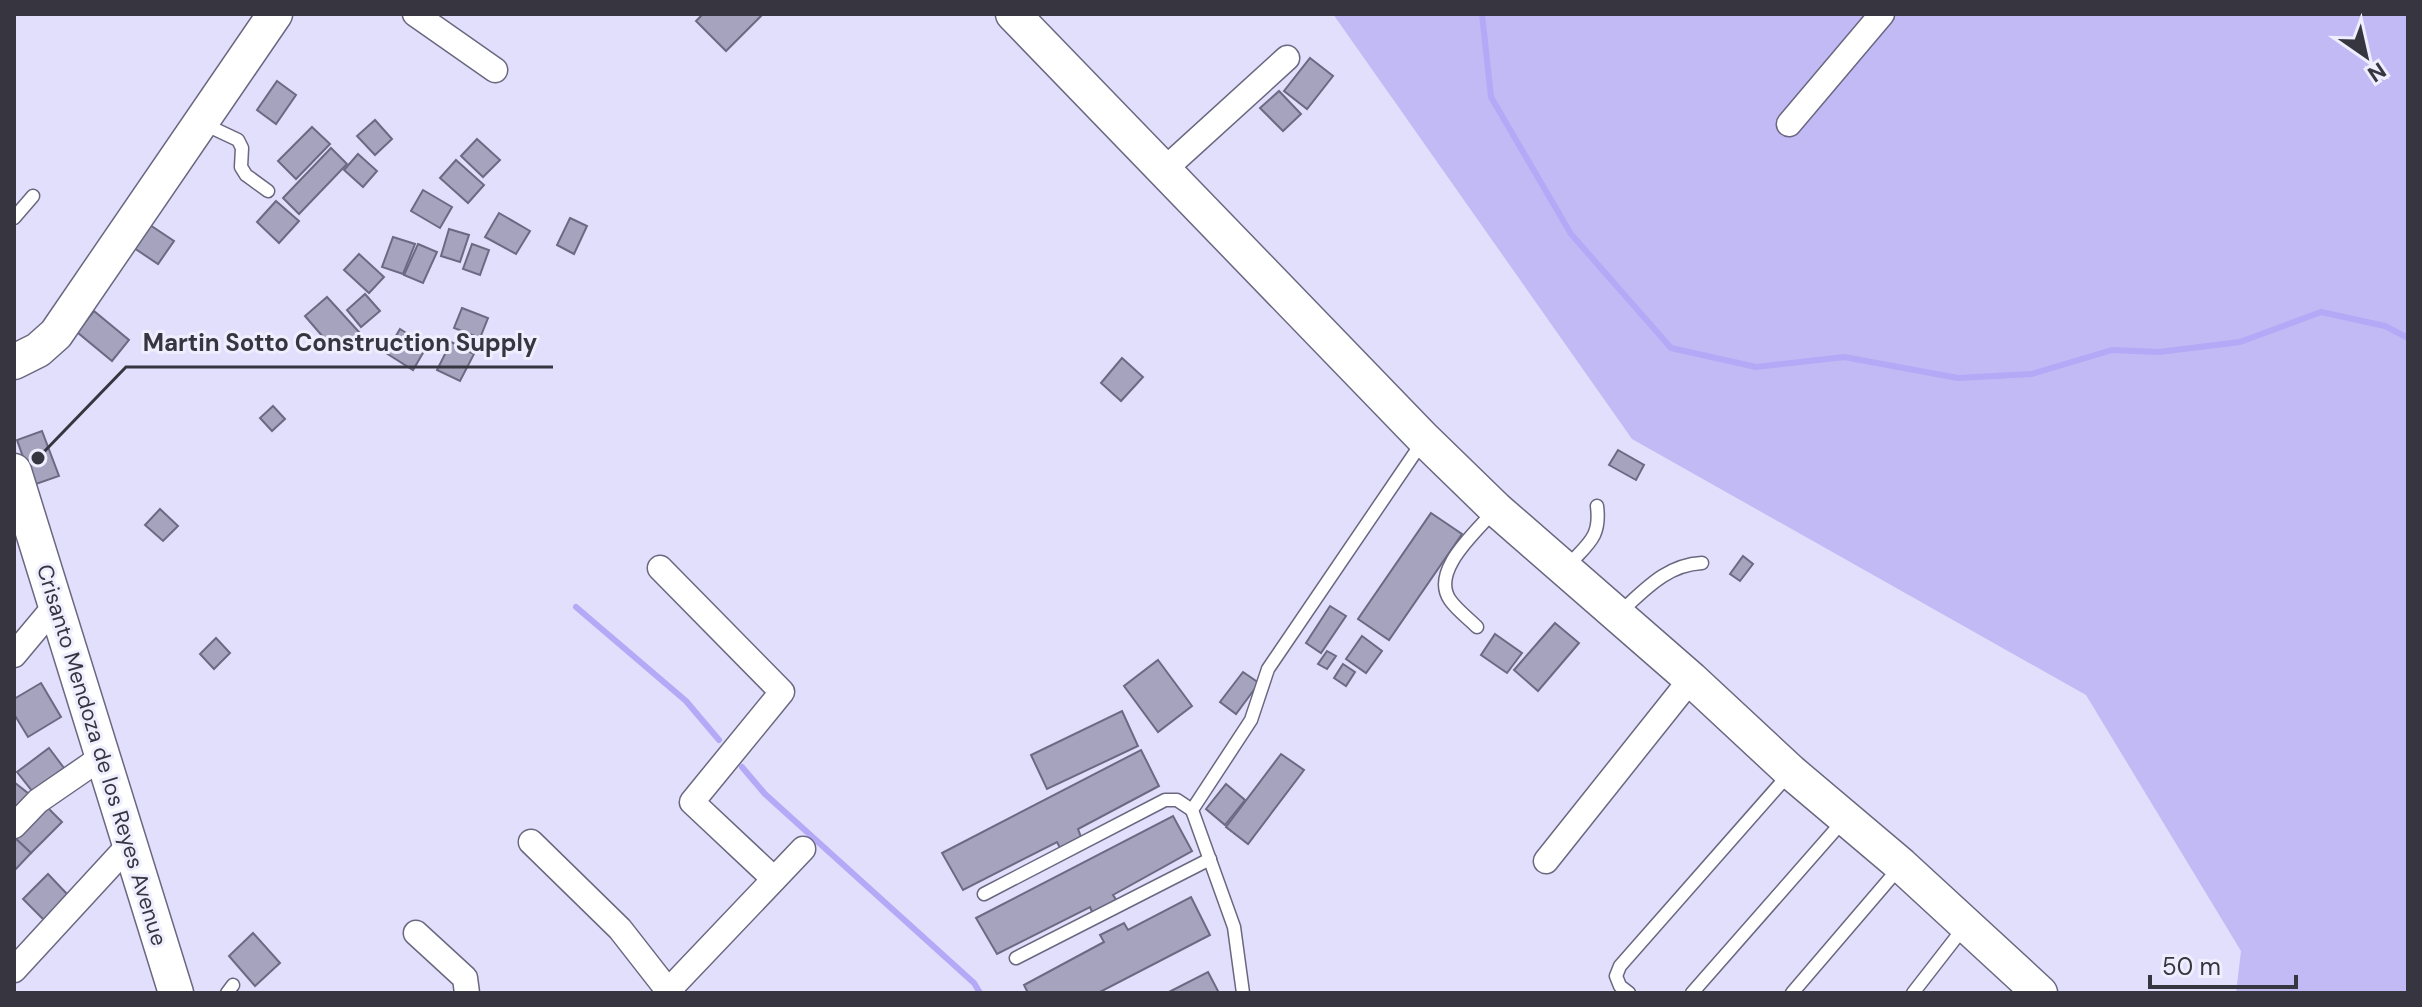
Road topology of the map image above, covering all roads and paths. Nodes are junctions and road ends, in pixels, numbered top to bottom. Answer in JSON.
{"nodes":[{"id":1,"x":275,"y":14,"type":"edge"},
{"id":2,"x":415,"y":14,"type":"edge"},
{"id":3,"x":1013,"y":14,"type":"edge"},
{"id":4,"x":1882,"y":14,"type":"edge"},
{"id":5,"x":1287,"y":58,"type":"dead end"},
{"id":6,"x":495,"y":70,"type":"dead end"},
{"id":7,"x":201,"y":122,"type":"junction"},
{"id":8,"x":1789,"y":124,"type":"dead end"},
{"id":9,"x":1164,"y":170,"type":"junction"},
{"id":10,"x":268,"y":191,"type":"dead end"},
{"id":11,"x":33,"y":196,"type":"dead end"},
{"id":12,"x":14,"y":218,"type":"edge"},
{"id":13,"x":14,"y":362,"type":"edge"},
{"id":14,"x":1424,"y":439,"type":"junction"},
{"id":15,"x":14,"y":471,"type":"edge"},
{"id":16,"x":1597,"y":506,"type":"dead end"},
{"id":17,"x":1496,"y":509,"type":"junction"},
{"id":18,"x":1702,"y":563,"type":"dead end"},
{"id":19,"x":660,"y":568,"type":"dead end"},
{"id":20,"x":1565,"y":569,"type":"junction"},
{"id":21,"x":55,"y":606,"type":"junction"},
{"id":22,"x":1617,"y":615,"type":"junction"},
{"id":23,"x":1477,"y":627,"type":"dead end"},
{"id":24,"x":14,"y":655,"type":"edge"},
{"id":25,"x":1691,"y":679,"type":"junction"},
{"id":26,"x":102,"y":757,"type":"junction"},
{"id":27,"x":1791,"y":772,"type":"junction"},
{"id":28,"x":1192,"y":810,"type":"junction"},
{"id":29,"x":1845,"y":818,"type":"junction"},
{"id":30,"x":14,"y":826,"type":"edge"},
{"id":31,"x":531,"y":842,"type":"dead end"},
{"id":32,"x":130,"y":844,"type":"junction"},
{"id":33,"x":803,"y":849,"type":"dead end"},
{"id":34,"x":1210,"y":859,"type":"junction"},
{"id":35,"x":1546,"y":861,"type":"dead end"},
{"id":36,"x":1901,"y":865,"type":"junction"},
{"id":37,"x":774,"y":879,"type":"junction"},
{"id":38,"x":984,"y":894,"type":"dead end"},
{"id":39,"x":1966,"y":925,"type":"junction"},
{"id":40,"x":416,"y":933,"type":"dead end"},
{"id":41,"x":1016,"y":958,"type":"dead end"},
{"id":42,"x":14,"y":970,"type":"edge"},
{"id":43,"x":668,"y":992,"type":"edge"},
{"id":44,"x":176,"y":993,"type":"edge"},
{"id":45,"x":467,"y":993,"type":"edge"},
{"id":46,"x":1243,"y":993,"type":"edge"},
{"id":47,"x":1629,"y":993,"type":"edge"},
{"id":48,"x":1692,"y":993,"type":"edge"},
{"id":49,"x":1792,"y":993,"type":"edge"},
{"id":50,"x":1913,"y":993,"type":"edge"},
{"id":51,"x":2040,"y":993,"type":"edge"}],
"edges":[{"from":1,"to":7,"type":"street"},
{"from":2,"to":6,"type":"street"},
{"from":3,"to":9,"type":"street"},
{"from":4,"to":8,"type":"street"},
{"from":5,"to":9,"type":"street"},
{"from":7,"to":10,"type":"lane"},
{"from":7,"to":13,"type":"street"},
{"from":9,"to":14,"type":"street"},
{"from":11,"to":12,"type":"lane"},
{"from":14,"to":17,"type":"street"},
{"from":14,"to":28,"type":"lane"},
{"from":15,"to":21,"type":"street","name":"Crisanto Mendoza de los Reyes Avenue"},
{"from":16,"to":20,"type":"lane"},
{"from":17,"to":20,"type":"street"},
{"from":17,"to":23,"type":"lane"},
{"from":18,"to":22,"type":"lane"},
{"from":19,"to":37,"type":"street"},
{"from":20,"to":22,"type":"street"},
{"from":21,"to":24,"type":"street"},
{"from":21,"to":26,"type":"street","name":"Crisanto Mendoza de los Reyes Avenue"},
{"from":22,"to":25,"type":"street"},
{"from":25,"to":27,"type":"street"},
{"from":25,"to":35,"type":"street"},
{"from":26,"to":30,"type":"street"},
{"from":26,"to":32,"type":"street","name":"Crisanto Mendoza de los Reyes Avenue"},
{"from":27,"to":29,"type":"street"},
{"from":27,"to":47,"type":"lane"},
{"from":28,"to":34,"type":"lane"},
{"from":28,"to":38,"type":"lane"},
{"from":29,"to":36,"type":"street"},
{"from":29,"to":48,"type":"lane"},
{"from":31,"to":43,"type":"street"},
{"from":32,"to":42,"type":"street"},
{"from":32,"to":44,"type":"street","name":"Crisanto Mendoza de los Reyes Avenue"},
{"from":33,"to":37,"type":"street"},
{"from":34,"to":41,"type":"lane"},
{"from":34,"to":46,"type":"lane"},
{"from":36,"to":39,"type":"street"},
{"from":36,"to":49,"type":"lane"},
{"from":37,"to":43,"type":"street"},
{"from":39,"to":50,"type":"lane"},
{"from":39,"to":51,"type":"street"},
{"from":40,"to":45,"type":"street"}]}
